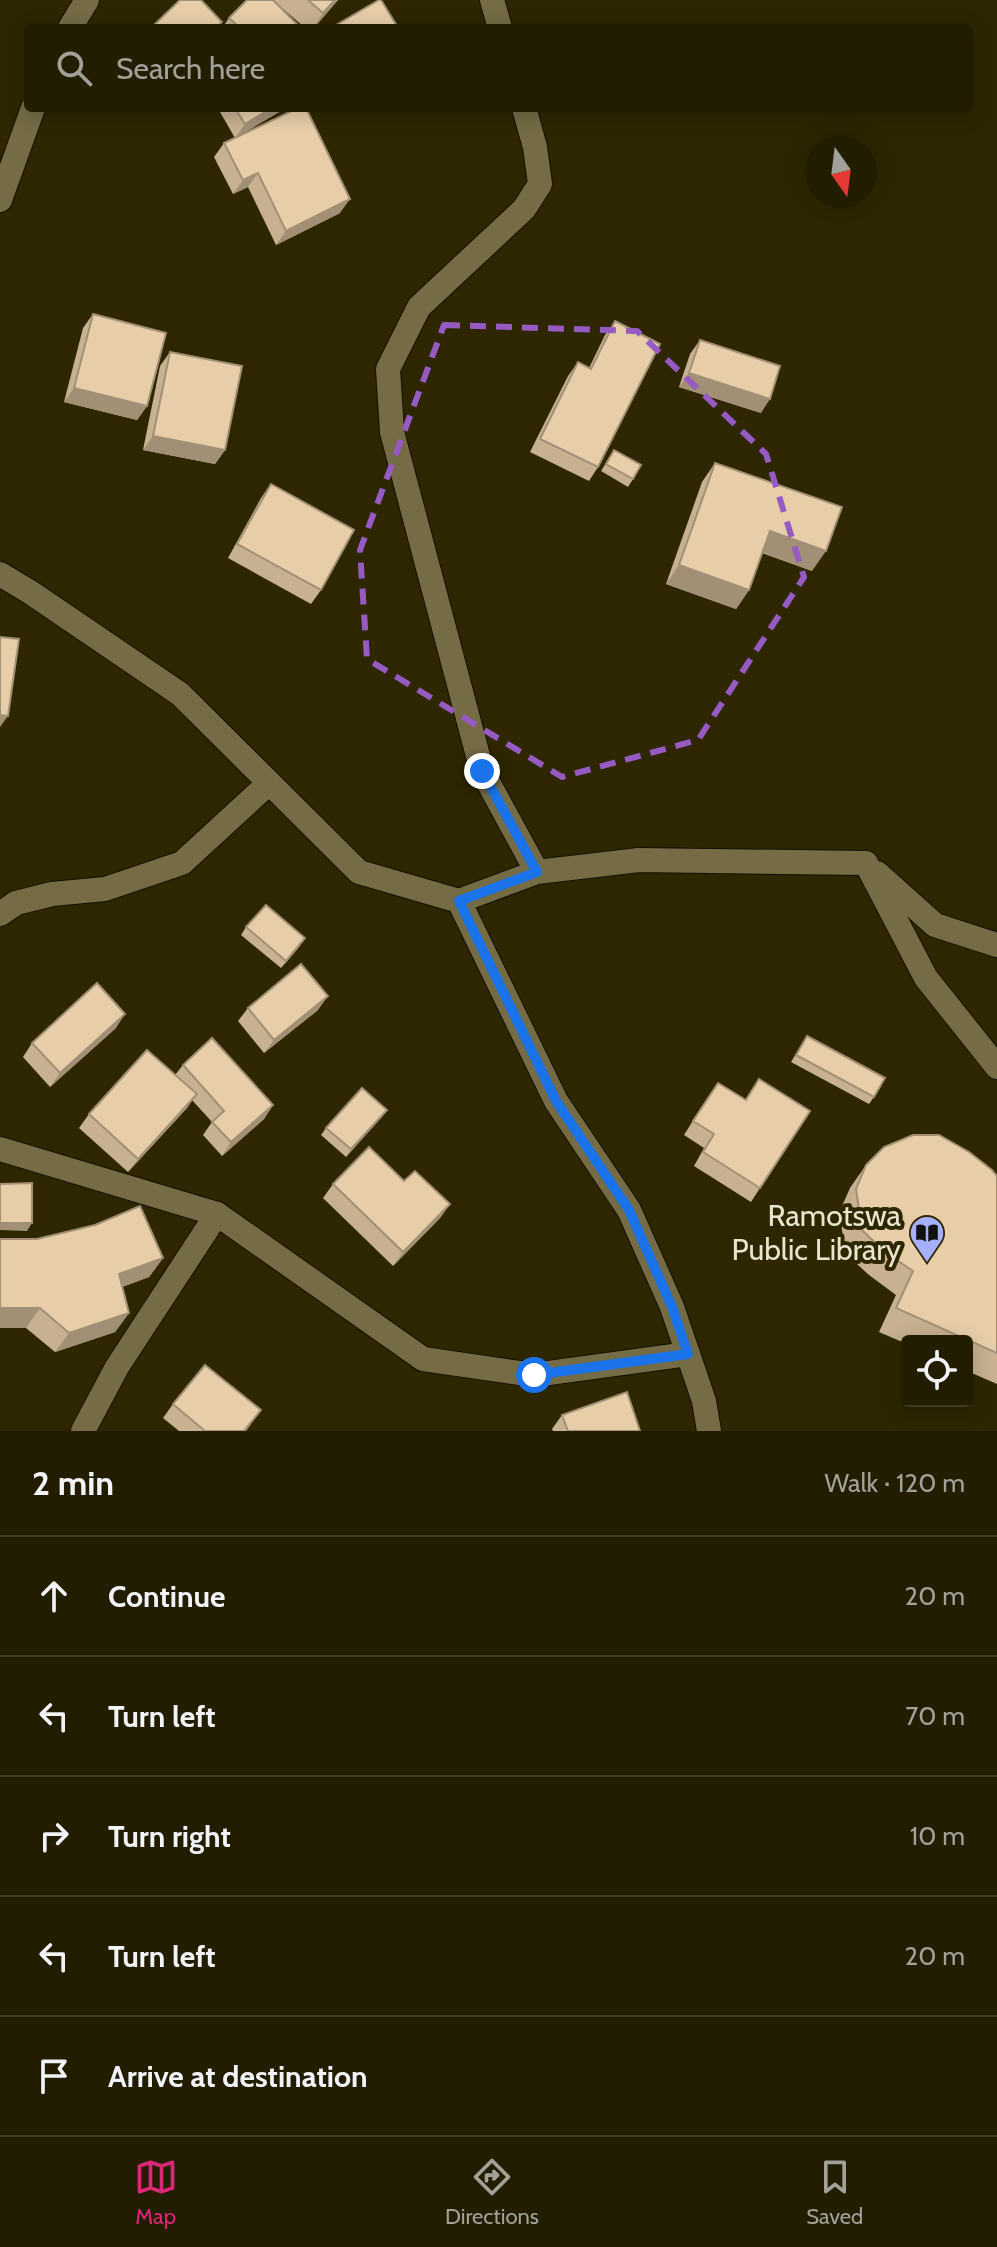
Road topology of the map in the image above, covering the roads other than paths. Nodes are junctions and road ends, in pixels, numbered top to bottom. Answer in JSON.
{"nodes":[{"id":1,"x":87,"y":0,"type":"edge"},
{"id":2,"x":492,"y":0,"type":"edge"},
{"id":3,"x":72,"y":24,"type":"edge"},
{"id":4,"x":499,"y":24,"type":"edge"},
{"id":5,"x":32,"y":112,"type":"edge"},
{"id":6,"x":525,"y":112,"type":"edge"},
{"id":7,"x":0,"y":200,"type":"edge"},
{"id":8,"x":0,"y":574,"type":"edge"},
{"id":9,"x":269,"y":783,"type":"junction"},
{"id":10,"x":866,"y":863,"type":"junction"},
{"id":11,"x":537,"y":872,"type":"junction"},
{"id":12,"x":459,"y":901,"type":"junction"},
{"id":13,"x":0,"y":914,"type":"edge"},
{"id":14,"x":997,"y":945,"type":"edge"},
{"id":15,"x":997,"y":1067,"type":"edge"},
{"id":16,"x":0,"y":1149,"type":"edge"},
{"id":17,"x":217,"y":1214,"type":"junction"},
{"id":18,"x":688,"y":1354,"type":"junction"},
{"id":19,"x":83,"y":1431,"type":"edge"},
{"id":20,"x":709,"y":1431,"type":"edge"}],
"edges":[{"from":1,"to":3,"type":"street"},
{"from":2,"to":4,"type":"street"},
{"from":5,"to":7,"type":"street"},
{"from":6,"to":11,"type":"street"},
{"from":8,"to":9,"type":"street"},
{"from":9,"to":12,"type":"street"},
{"from":9,"to":13,"type":"street"},
{"from":10,"to":11,"type":"street"},
{"from":10,"to":14,"type":"street"},
{"from":10,"to":15,"type":"street"},
{"from":11,"to":12,"type":"street"},
{"from":12,"to":18,"type":"street"},
{"from":16,"to":17,"type":"street"},
{"from":17,"to":18,"type":"street"},
{"from":17,"to":19,"type":"street"},
{"from":18,"to":20,"type":"street"}]}
